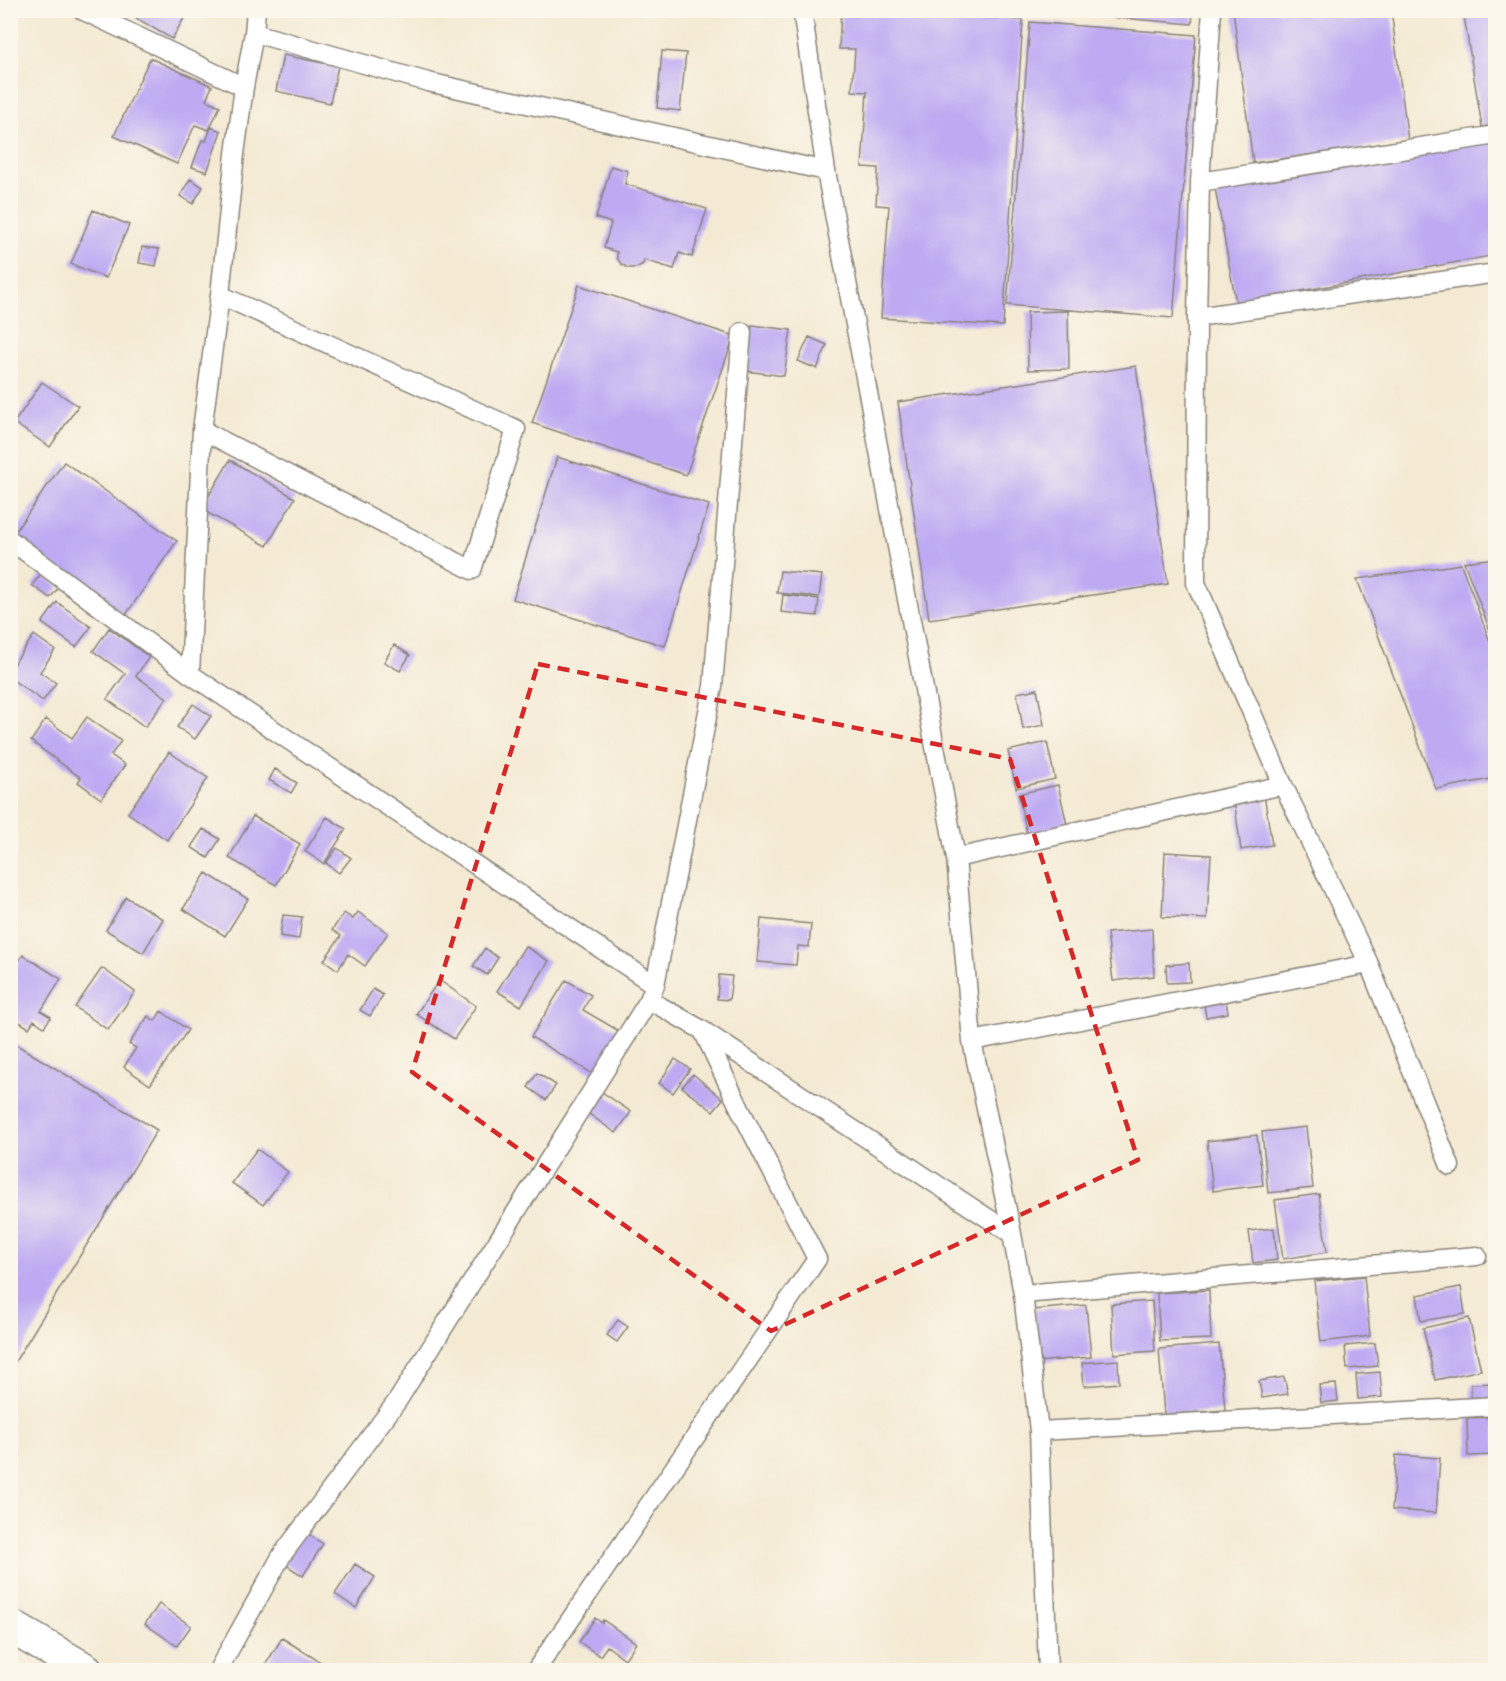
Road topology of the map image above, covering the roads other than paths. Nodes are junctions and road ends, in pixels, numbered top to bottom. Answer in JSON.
{"nodes":[{"id":1,"x":82,"y":10,"type":"edge"},
{"id":2,"x":256,"y":10,"type":"edge"},
{"id":3,"x":802,"y":10,"type":"edge"},
{"id":4,"x":1212,"y":10,"type":"edge"},
{"id":5,"x":254,"y":33,"type":"junction"},
{"id":6,"x":244,"y":87,"type":"junction"},
{"id":7,"x":1496,"y":135,"type":"edge"},
{"id":8,"x":826,"y":171,"type":"junction"},
{"id":9,"x":1200,"y":182,"type":"junction"},
{"id":10,"x":1496,"y":273,"type":"edge"},
{"id":11,"x":220,"y":295,"type":"junction"},
{"id":12,"x":1197,"y":317,"type":"junction"},
{"id":13,"x":742,"y":332,"type":"dead end"},
{"id":14,"x":202,"y":430,"type":"junction"},
{"id":15,"x":10,"y":540,"type":"edge"},
{"id":16,"x":190,"y":674,"type":"junction"},
{"id":17,"x":1283,"y":785,"type":"junction"},
{"id":18,"x":956,"y":858,"type":"junction"},
{"id":19,"x":1369,"y":964,"type":"junction"},
{"id":20,"x":652,"y":993,"type":"junction"},
{"id":21,"x":702,"y":1030,"type":"junction"},
{"id":22,"x":972,"y":1041,"type":"junction"},
{"id":23,"x":1450,"y":1166,"type":"dead end"},
{"id":24,"x":1012,"y":1234,"type":"junction"},
{"id":25,"x":1477,"y":1256,"type":"dead end"},
{"id":26,"x":1023,"y":1294,"type":"junction"},
{"id":27,"x":1496,"y":1406,"type":"edge"},
{"id":28,"x":1039,"y":1431,"type":"junction"},
{"id":29,"x":10,"y":1626,"type":"edge"},
{"id":30,"x":86,"y":1671,"type":"edge"},
{"id":31,"x":218,"y":1671,"type":"edge"},
{"id":32,"x":536,"y":1671,"type":"edge"},
{"id":33,"x":1048,"y":1671,"type":"edge"}],
"edges":[{"from":1,"to":6,"type":"lane"},
{"from":2,"to":5,"type":"lane"},
{"from":3,"to":8,"type":"lane"},
{"from":4,"to":9,"type":"lane"},
{"from":5,"to":6,"type":"lane"},
{"from":5,"to":8,"type":"lane"},
{"from":6,"to":11,"type":"lane"},
{"from":7,"to":9,"type":"lane"},
{"from":8,"to":18,"type":"lane"},
{"from":9,"to":12,"type":"lane"},
{"from":10,"to":12,"type":"lane"},
{"from":11,"to":14,"type":"lane"},
{"from":11,"to":14,"type":"lane"},
{"from":12,"to":17,"type":"lane"},
{"from":13,"to":20,"type":"lane"},
{"from":14,"to":16,"type":"lane"},
{"from":15,"to":16,"type":"lane"},
{"from":16,"to":20,"type":"lane"},
{"from":17,"to":18,"type":"lane"},
{"from":17,"to":19,"type":"lane"},
{"from":18,"to":22,"type":"lane"},
{"from":19,"to":22,"type":"lane"},
{"from":19,"to":23,"type":"lane"},
{"from":20,"to":21,"type":"lane"},
{"from":20,"to":31,"type":"lane"},
{"from":21,"to":24,"type":"lane"},
{"from":21,"to":32,"type":"lane"},
{"from":22,"to":24,"type":"lane"},
{"from":24,"to":26,"type":"lane"},
{"from":25,"to":26,"type":"lane"},
{"from":26,"to":28,"type":"lane"},
{"from":27,"to":28,"type":"lane"},
{"from":28,"to":33,"type":"lane"},
{"from":29,"to":30,"type":"street"}]}
